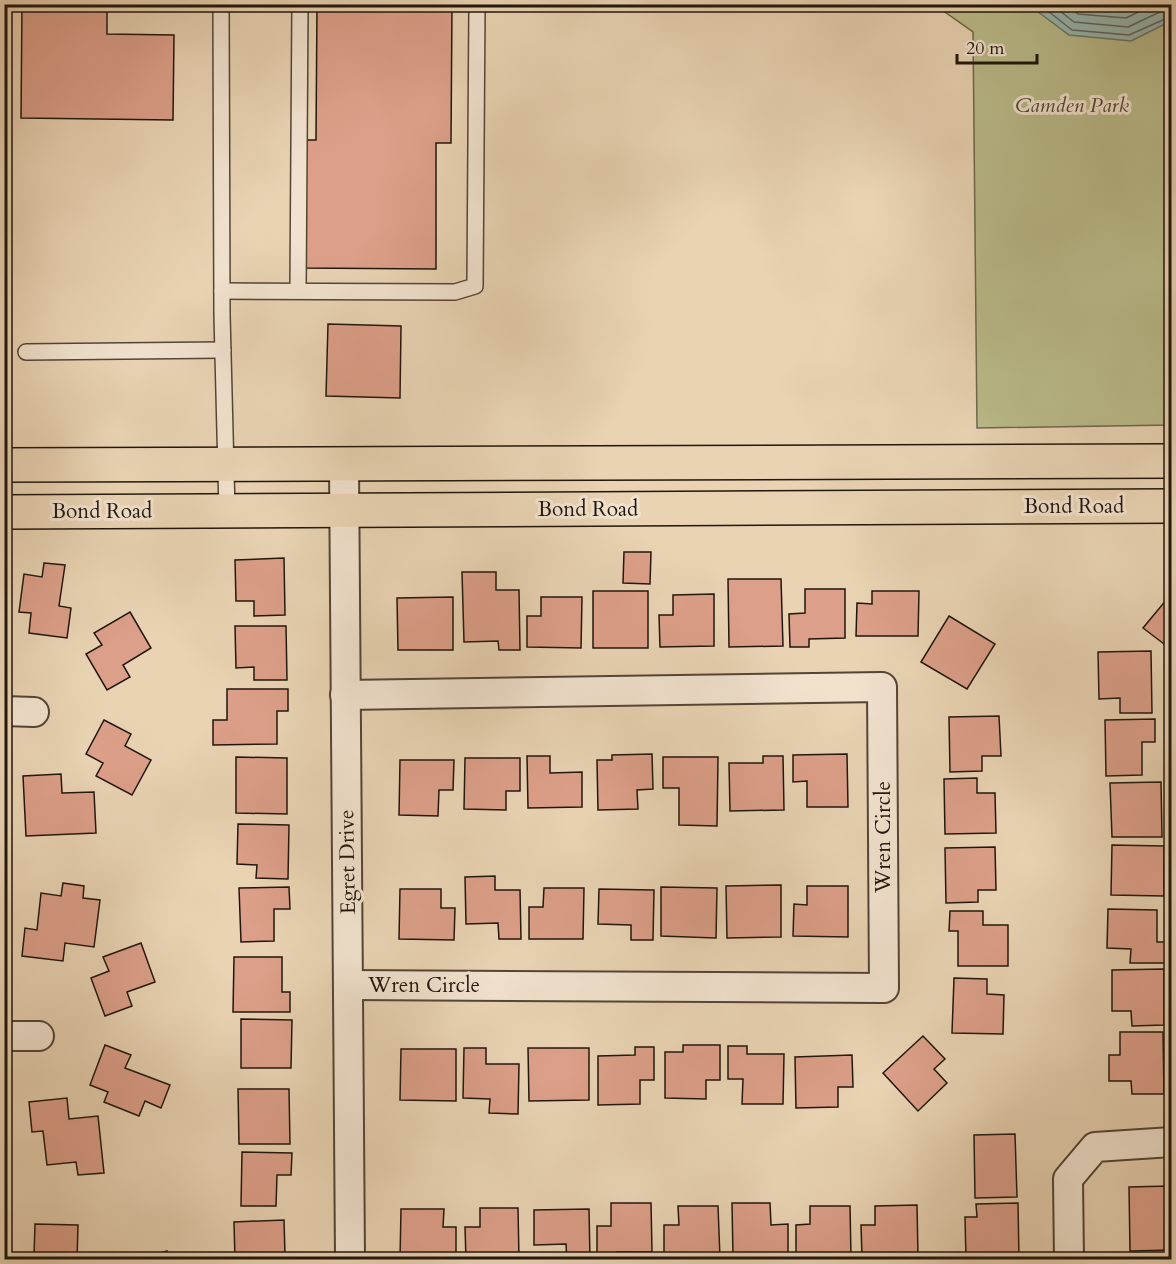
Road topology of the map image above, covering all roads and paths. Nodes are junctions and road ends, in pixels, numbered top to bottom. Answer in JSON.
{"nodes":[{"id":1,"x":221,"y":4,"type":"edge"},
{"id":2,"x":300,"y":4,"type":"edge"},
{"id":3,"x":477,"y":4,"type":"edge"},
{"id":4,"x":298,"y":290,"type":"junction"},
{"id":5,"x":222,"y":291,"type":"junction"},
{"id":6,"x":223,"y":350,"type":"junction"},
{"id":7,"x":26,"y":352,"type":"dead end"},
{"id":8,"x":1172,"y":461,"type":"edge"},
{"id":9,"x":226,"y":464,"type":"junction"},
{"id":10,"x":344,"y":464,"type":"junction"},
{"id":11,"x":4,"y":465,"type":"edge"},
{"id":12,"x":1172,"y":506,"type":"edge"},
{"id":13,"x":227,"y":511,"type":"junction"},
{"id":14,"x":346,"y":511,"type":"junction"},
{"id":15,"x":4,"y":512,"type":"edge"},
{"id":16,"x":345,"y":695,"type":"junction"},
{"id":17,"x":4,"y":711,"type":"edge"},
{"id":18,"x":33,"y":712,"type":"dead end"},
{"id":19,"x":348,"y":984,"type":"junction"},
{"id":20,"x":4,"y":1036,"type":"edge"},
{"id":21,"x":39,"y":1036,"type":"dead end"},
{"id":22,"x":1172,"y":1142,"type":"edge"},
{"id":23,"x":350,"y":1260,"type":"edge"},
{"id":24,"x":1069,"y":1260,"type":"edge"}],
"edges":[{"from":1,"to":5,"type":"lane"},
{"from":2,"to":4,"type":"lane"},
{"from":3,"to":4,"type":"lane"},
{"from":4,"to":5,"type":"lane"},
{"from":5,"to":6,"type":"lane"},
{"from":6,"to":7,"type":"lane"},
{"from":6,"to":9,"type":"lane"},
{"from":8,"to":10,"type":"main road"},
{"from":9,"to":10,"type":"main road"},
{"from":9,"to":11,"type":"main road"},
{"from":9,"to":13,"type":"lane"},
{"from":10,"to":14,"type":"street","name":"Egret Drive"},
{"from":12,"to":14,"type":"main road","name":"Bond Road"},
{"from":13,"to":14,"type":"main road","name":"Bond Road"},
{"from":13,"to":15,"type":"main road","name":"Bond Road"},
{"from":14,"to":16,"type":"street","name":"Egret Drive"},
{"from":16,"to":19,"type":"street","name":"Egret Drive"},
{"from":16,"to":19,"type":"street","name":"Wren Circle"},
{"from":17,"to":18,"type":"street"},
{"from":19,"to":23,"type":"street","name":"Egret Drive"},
{"from":20,"to":21,"type":"street"},
{"from":22,"to":24,"type":"street"}]}
